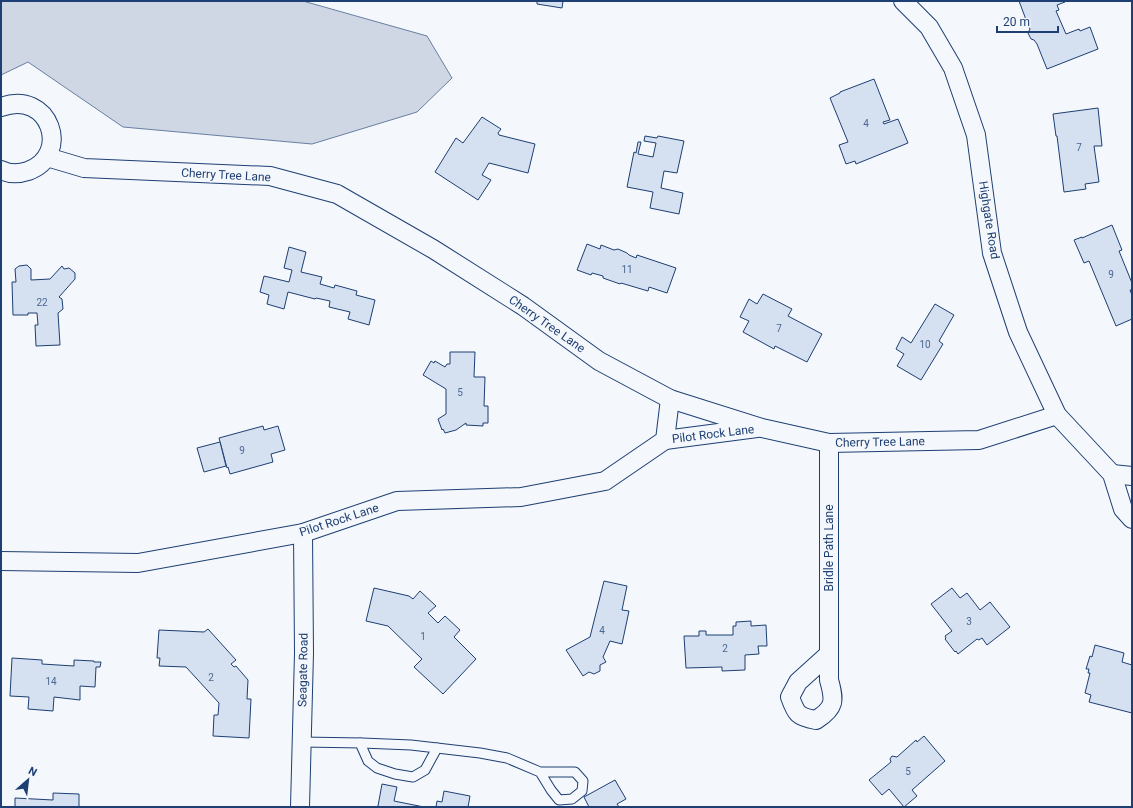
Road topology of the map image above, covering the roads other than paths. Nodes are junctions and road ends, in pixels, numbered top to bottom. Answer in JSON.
{"nodes":[{"id":1,"x":903,"y":1,"type":"edge"},
{"id":2,"x":1,"y":107,"type":"edge"},
{"id":3,"x":47,"y":157,"type":"junction"},
{"id":4,"x":1,"y":170,"type":"edge"},
{"id":5,"x":670,"y":399,"type":"junction"},
{"id":6,"x":1057,"y":415,"type":"junction"},
{"id":7,"x":762,"y":428,"type":"junction"},
{"id":8,"x":665,"y":440,"type":"junction"},
{"id":9,"x":829,"y":443,"type":"junction"},
{"id":10,"x":1112,"y":474,"type":"junction"},
{"id":11,"x":1132,"y":476,"type":"edge"},
{"id":12,"x":1132,"y":519,"type":"edge"},
{"id":13,"x":303,"y":533,"type":"junction"},
{"id":14,"x":1,"y":561,"type":"edge"},
{"id":15,"x":829,"y":654,"type":"dead end"},
{"id":16,"x":302,"y":742,"type":"junction"},
{"id":17,"x":360,"y":743,"type":"junction"},
{"id":18,"x":437,"y":748,"type":"junction"},
{"id":19,"x":540,"y":772,"type":"junction"},
{"id":20,"x":300,"y":807,"type":"edge"}],
"edges":[{"from":1,"to":6,"type":"street","name":"Highgate Road"},
{"from":2,"to":3,"type":"street"},
{"from":3,"to":4,"type":"street"},
{"from":3,"to":5,"type":"street","name":"Cherry Tree Lane"},
{"from":5,"to":7,"type":"street","name":"Cherry Tree Lane"},
{"from":5,"to":8,"type":"street","name":"Pilot Rock Lane"},
{"from":6,"to":9,"type":"street","name":"Cherry Tree Lane"},
{"from":6,"to":10,"type":"street","name":"Highgate Road"},
{"from":7,"to":8,"type":"street","name":"Pilot Rock Lane"},
{"from":7,"to":9,"type":"street","name":"Cherry Tree Lane"},
{"from":8,"to":13,"type":"street","name":"Pilot Rock Lane"},
{"from":9,"to":15,"type":"street","name":"Bridle Path Lane"},
{"from":10,"to":11,"type":"street"},
{"from":10,"to":12,"type":"street","name":"Highgate Road"},
{"from":13,"to":14,"type":"street","name":"Pilot Rock Lane"},
{"from":13,"to":16,"type":"street","name":"Seagate Road"},
{"from":16,"to":17,"type":"lane"},
{"from":16,"to":20,"type":"street","name":"Seagate Road"},
{"from":17,"to":18,"type":"lane"},
{"from":17,"to":18,"type":"lane"},
{"from":18,"to":19,"type":"lane"},
{"from":19,"to":19,"type":"lane"}]}
